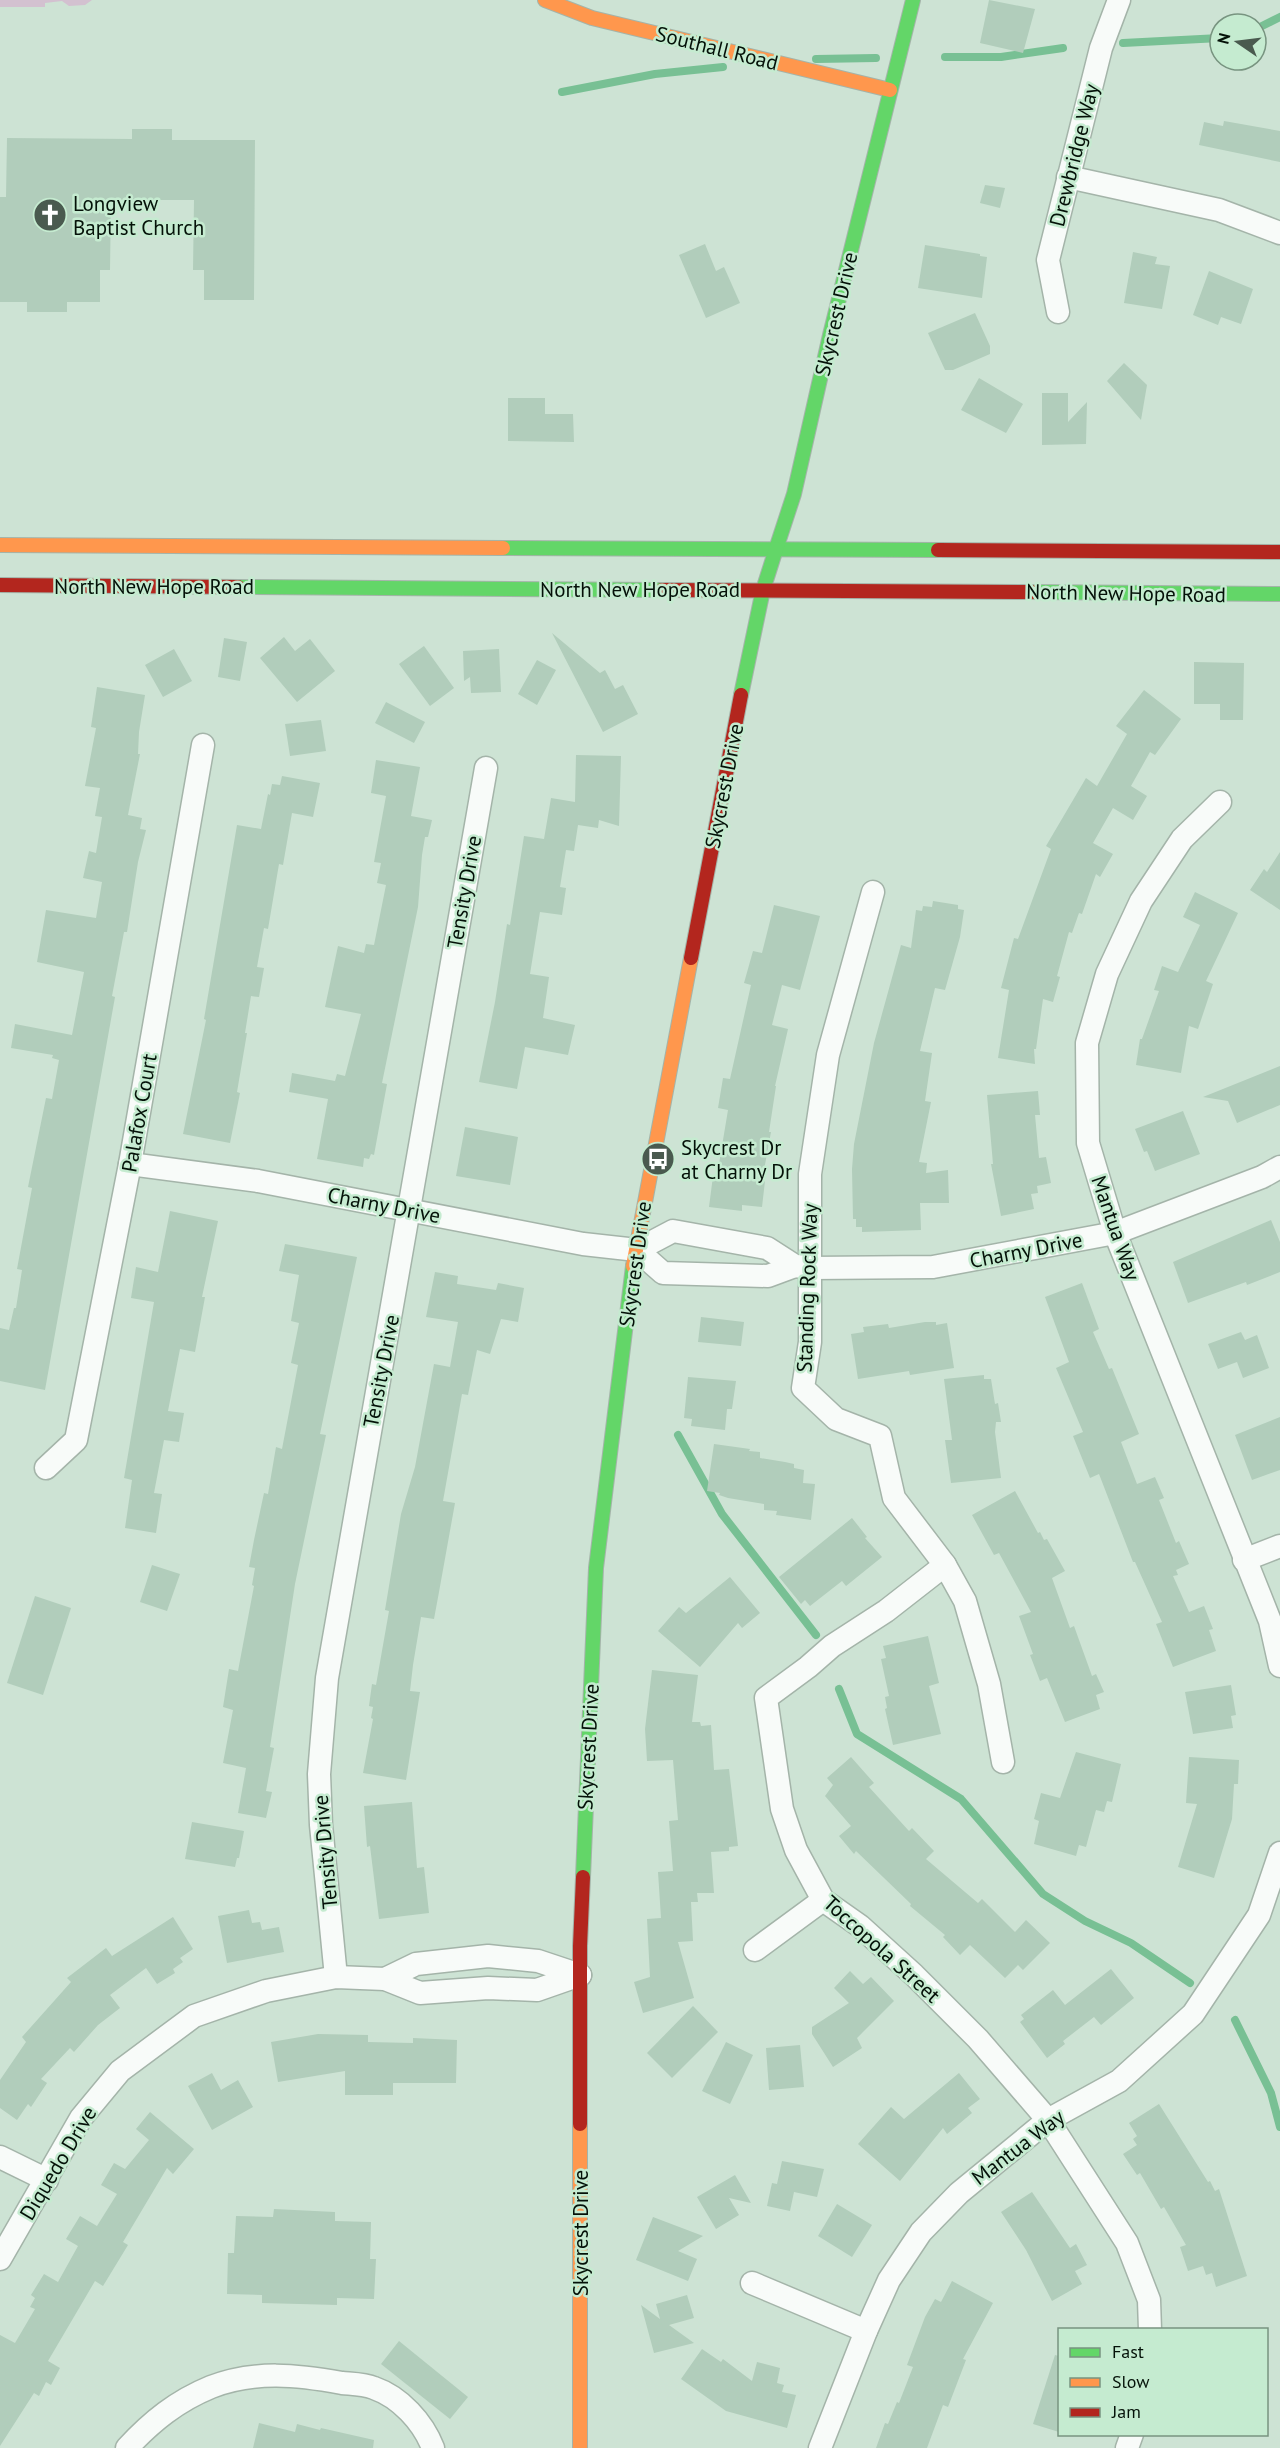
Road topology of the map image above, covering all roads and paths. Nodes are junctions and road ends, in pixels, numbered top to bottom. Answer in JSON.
{"nodes":[{"id":1,"x":545,"y":0,"type":"edge"},
{"id":2,"x":913,"y":0,"type":"edge"},
{"id":3,"x":1119,"y":0,"type":"edge"},
{"id":4,"x":890,"y":90,"type":"junction"},
{"id":5,"x":1068,"y":177,"type":"junction"},
{"id":6,"x":1280,"y":233,"type":"edge"},
{"id":7,"x":1058,"y":312,"type":"dead end"},
{"id":8,"x":0,"y":545,"type":"edge"},
{"id":9,"x":776,"y":549,"type":"junction"},
{"id":10,"x":1280,"y":552,"type":"edge"},
{"id":11,"x":0,"y":585,"type":"edge"},
{"id":12,"x":763,"y":590,"type":"junction"},
{"id":13,"x":1280,"y":594,"type":"edge"},
{"id":14,"x":203,"y":745,"type":"dead end"},
{"id":15,"x":486,"y":768,"type":"dead end"},
{"id":16,"x":1220,"y":802,"type":"dead end"},
{"id":17,"x":873,"y":892,"type":"dead end"},
{"id":18,"x":130,"y":1164,"type":"junction"},
{"id":19,"x":1280,"y":1167,"type":"edge"},
{"id":20,"x":410,"y":1210,"type":"junction"},
{"id":21,"x":1115,"y":1233,"type":"junction"},
{"id":22,"x":636,"y":1250,"type":"junction"},
{"id":23,"x":803,"y":1267,"type":"junction"},
{"id":24,"x":46,"y":1468,"type":"dead end"},
{"id":25,"x":1280,"y":1546,"type":"edge"},
{"id":26,"x":1244,"y":1560,"type":"junction"},
{"id":27,"x":945,"y":1565,"type":"junction"},
{"id":28,"x":1280,"y":1666,"type":"edge"},
{"id":29,"x":1003,"y":1762,"type":"dead end"},
{"id":30,"x":1280,"y":1853,"type":"edge"},
{"id":31,"x":823,"y":1900,"type":"junction"},
{"id":32,"x":755,"y":1950,"type":"dead end"},
{"id":33,"x":580,"y":1975,"type":"junction"},
{"id":34,"x":336,"y":1977,"type":"junction"},
{"id":35,"x":385,"y":1979,"type":"junction"},
{"id":36,"x":1048,"y":2120,"type":"junction"},
{"id":37,"x":0,"y":2157,"type":"edge"},
{"id":38,"x":46,"y":2180,"type":"junction"},
{"id":39,"x":0,"y":2259,"type":"edge"},
{"id":40,"x":752,"y":2283,"type":"dead end"},
{"id":41,"x":1150,"y":2328,"type":"edge"},
{"id":42,"x":866,"y":2331,"type":"junction"},
{"id":43,"x":127,"y":2448,"type":"edge"},
{"id":44,"x":433,"y":2448,"type":"edge"},
{"id":45,"x":580,"y":2448,"type":"edge"},
{"id":46,"x":820,"y":2448,"type":"edge"}],
"edges":[{"from":1,"to":4,"type":"main road","name":"Southall Road"},
{"from":2,"to":4,"type":"main road","name":"Skycrest Drive"},
{"from":3,"to":5,"type":"street","name":"Drewbridge Way"},
{"from":4,"to":9,"type":"main road","name":"Skycrest Drive"},
{"from":5,"to":6,"type":"street"},
{"from":5,"to":7,"type":"street","name":"Drewbridge Way"},
{"from":8,"to":9,"type":"main road","name":"North New Hope Road"},
{"from":9,"to":10,"type":"main road","name":"North New Hope Road"},
{"from":9,"to":12,"type":"main road","name":"Skycrest Drive"},
{"from":11,"to":12,"type":"main road","name":"North New Hope Road"},
{"from":12,"to":13,"type":"main road","name":"North New Hope Road"},
{"from":12,"to":22,"type":"main road","name":"Skycrest Drive"},
{"from":14,"to":18,"type":"street","name":"Palafox Court"},
{"from":15,"to":20,"type":"street","name":"Tensity Drive"},
{"from":16,"to":21,"type":"street","name":"Mantua Way"},
{"from":17,"to":23,"type":"street","name":"Standing Rock Way"},
{"from":18,"to":20,"type":"street","name":"Charny Drive"},
{"from":18,"to":24,"type":"street","name":"Palafox Court"},
{"from":19,"to":21,"type":"street","name":"Charny Drive"},
{"from":20,"to":22,"type":"street","name":"Charny Drive"},
{"from":20,"to":34,"type":"street","name":"Tensity Drive"},
{"from":21,"to":23,"type":"street","name":"Charny Drive"},
{"from":21,"to":26,"type":"street","name":"Mantua Way"},
{"from":22,"to":23,"type":"street","name":"Charny Drive"},
{"from":22,"to":23,"type":"street"},
{"from":22,"to":33,"type":"main road","name":"Skycrest Drive"},
{"from":23,"to":27,"type":"street","name":"Standing Rock Way"},
{"from":25,"to":26,"type":"street"},
{"from":26,"to":28,"type":"street","name":"Mantua Way"},
{"from":27,"to":29,"type":"street","name":"Standing Rock Way"},
{"from":27,"to":31,"type":"street","name":"Toccopola Street"},
{"from":30,"to":36,"type":"street","name":"Mantua Way"},
{"from":31,"to":32,"type":"street"},
{"from":31,"to":36,"type":"street","name":"Toccopola Street"},
{"from":33,"to":35,"type":"street","name":"Diquedo Drive"},
{"from":33,"to":35,"type":"street","name":"Diquedo Drive"},
{"from":33,"to":45,"type":"main road","name":"Skycrest Drive"},
{"from":34,"to":35,"type":"street","name":"Diquedo Drive"},
{"from":34,"to":38,"type":"street","name":"Diquedo Drive"},
{"from":36,"to":41,"type":"street","name":"Toccopola Street"},
{"from":36,"to":42,"type":"street","name":"Mantua Way"},
{"from":37,"to":38,"type":"street"},
{"from":38,"to":39,"type":"street","name":"Diquedo Drive"},
{"from":40,"to":42,"type":"street"},
{"from":42,"to":46,"type":"street","name":"Mantua Way"},
{"from":43,"to":44,"type":"street"}]}
